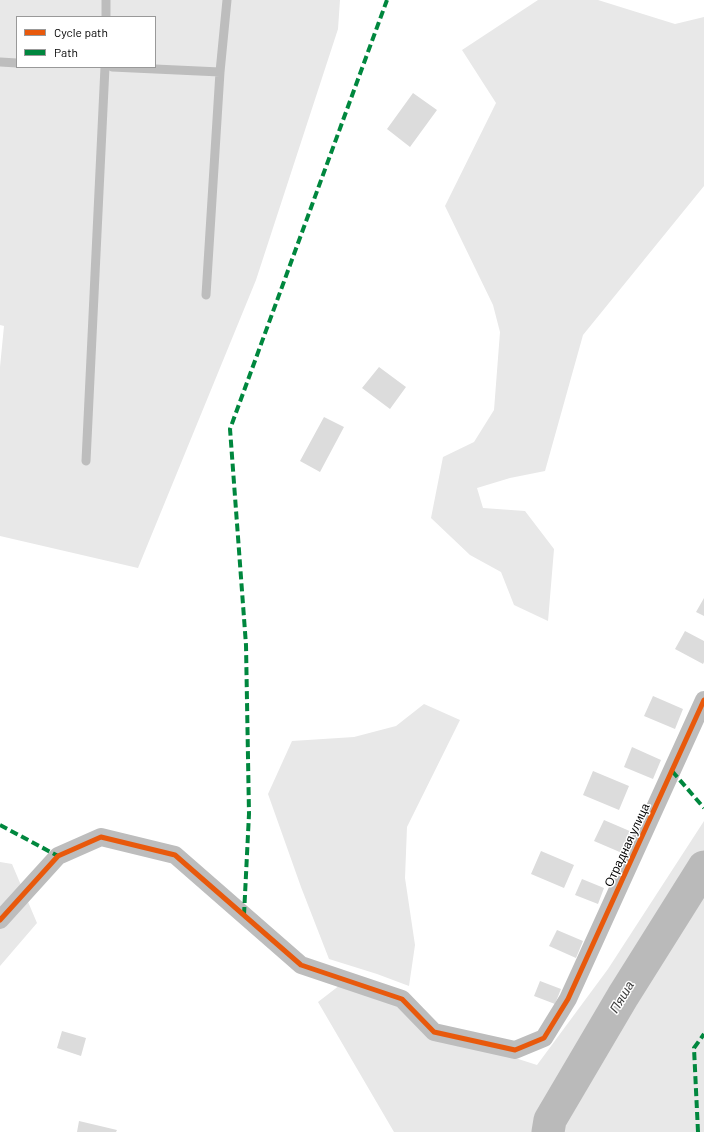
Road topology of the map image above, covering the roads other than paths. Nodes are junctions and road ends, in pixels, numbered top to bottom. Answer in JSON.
{"nodes":[{"id":1,"x":106,"y":0,"type":"edge"},
{"id":2,"x":227,"y":0,"type":"edge"},
{"id":3,"x":106,"y":16,"type":"edge"},
{"id":4,"x":0,"y":62,"type":"edge"},
{"id":5,"x":16,"y":63,"type":"edge"},
{"id":6,"x":105,"y":68,"type":"edge"},
{"id":7,"x":134,"y":68,"type":"edge"},
{"id":8,"x":220,"y":72,"type":"junction"},
{"id":9,"x":206,"y":295,"type":"dead end"},
{"id":10,"x":86,"y":461,"type":"dead end"},
{"id":11,"x":704,"y":700,"type":"edge"},
{"id":12,"x":0,"y":920,"type":"edge"}],
"edges":[{"from":1,"to":3,"type":"lane"},
{"from":2,"to":8,"type":"lane"},
{"from":4,"to":5,"type":"lane"},
{"from":6,"to":10,"type":"lane"},
{"from":7,"to":8,"type":"lane"},
{"from":8,"to":9,"type":"lane"},
{"from":11,"to":12,"type":"street","name":"Отрадная улица"}]}
